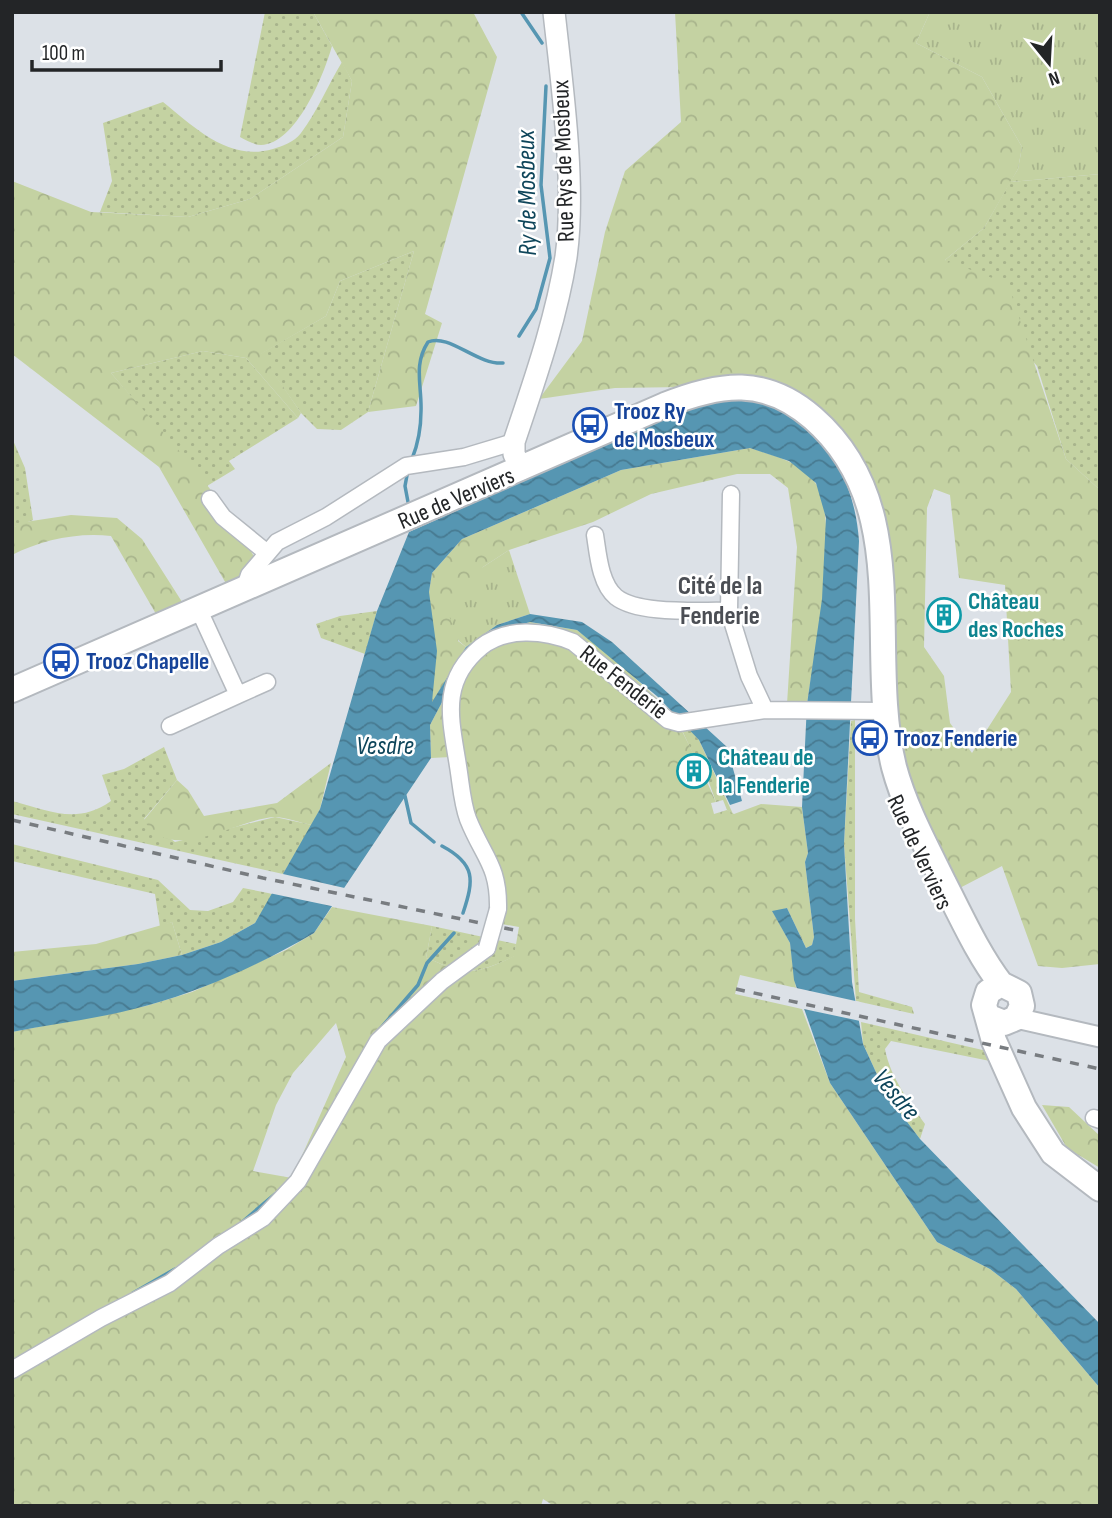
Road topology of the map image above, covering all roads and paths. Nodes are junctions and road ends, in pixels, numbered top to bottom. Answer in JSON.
{"nodes":[{"id":1,"x":554,"y":12,"type":"edge"},
{"id":2,"x":514,"y":442,"type":"junction"},
{"id":3,"x":521,"y":469,"type":"junction"},
{"id":4,"x":731,"y":494,"type":"dead end"},
{"id":5,"x":209,"y":499,"type":"dead end"},
{"id":6,"x":595,"y":536,"type":"dead end"},
{"id":7,"x":266,"y":552,"type":"junction"},
{"id":8,"x":244,"y":590,"type":"junction"},
{"id":9,"x":198,"y":610,"type":"junction"},
{"id":10,"x":729,"y":611,"type":"junction"},
{"id":11,"x":267,"y":682,"type":"dead end"},
{"id":12,"x":12,"y":690,"type":"edge"},
{"id":13,"x":238,"y":695,"type":"junction"},
{"id":14,"x":765,"y":710,"type":"junction"},
{"id":15,"x":871,"y":711,"type":"junction"},
{"id":16,"x":170,"y":726,"type":"dead end"},
{"id":17,"x":1003,"y":990,"type":"junction"},
{"id":18,"x":1005,"y":1019,"type":"junction"},
{"id":19,"x":1091,"y":1035,"type":"edge"},
{"id":20,"x":1100,"y":1178,"type":"edge"},
{"id":21,"x":1100,"y":1189,"type":"edge"},
{"id":22,"x":12,"y":1370,"type":"edge"}],
"edges":[{"from":1,"to":2,"type":"main road","name":"Rue Rys de Mosbeux"},
{"from":2,"to":3,"type":"main road"},
{"from":2,"to":7,"type":"street"},
{"from":3,"to":8,"type":"main road","name":"Rue de Verviers"},
{"from":3,"to":15,"type":"main road","name":"Rue de Verviers"},
{"from":4,"to":10,"type":"street"},
{"from":5,"to":7,"type":"street"},
{"from":6,"to":10,"type":"street"},
{"from":7,"to":8,"type":"street"},
{"from":8,"to":9,"type":"main road","name":"Rue de Verviers"},
{"from":9,"to":12,"type":"main road","name":"Rue de Verviers"},
{"from":9,"to":13,"type":"street"},
{"from":10,"to":14,"type":"street"},
{"from":11,"to":13,"type":"street"},
{"from":13,"to":16,"type":"street"},
{"from":14,"to":15,"type":"street","name":"Rue Fenderie"},
{"from":14,"to":22,"type":"street","name":"Rue Fenderie","bridge":true},
{"from":15,"to":17,"type":"main road","name":"Rue de Verviers"},
{"from":17,"to":18,"type":"main road"},
{"from":17,"to":18,"type":"main road"},
{"from":17,"to":19,"type":"street"},
{"from":18,"to":19,"type":"street"},
{"from":18,"to":20,"type":"main road"},
{"from":18,"to":21,"type":"main road"}]}
